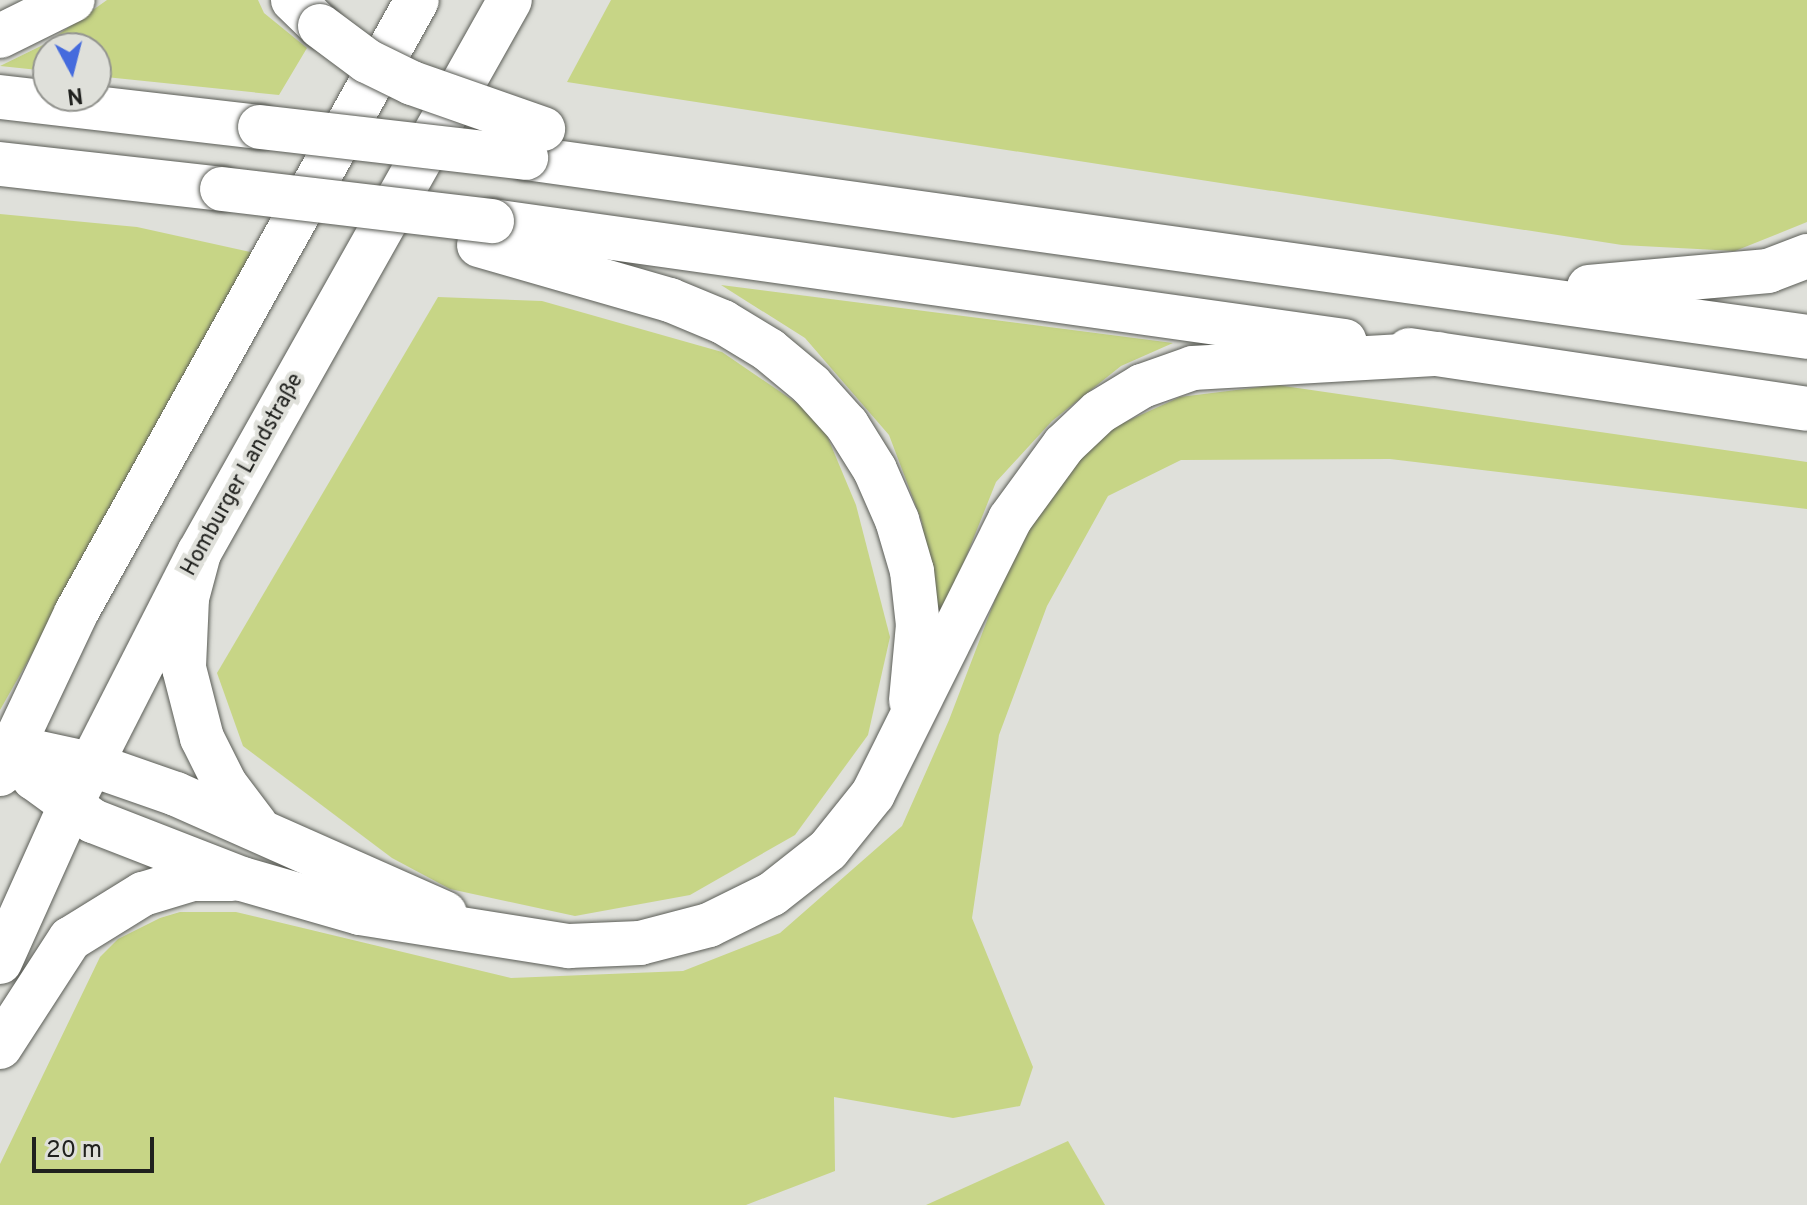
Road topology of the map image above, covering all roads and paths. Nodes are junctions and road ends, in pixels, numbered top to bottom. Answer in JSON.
{"nodes":[{"id":1,"x":73,"y":0,"type":"edge"},
{"id":2,"x":417,"y":0,"type":"edge"},
{"id":3,"x":510,"y":0,"type":"edge"},
{"id":4,"x":306,"y":13,"type":"edge"},
{"id":5,"x":0,"y":36,"type":"edge"},
{"id":6,"x":0,"y":97,"type":"edge"},
{"id":7,"x":534,"y":144,"type":"junction"},
{"id":8,"x":0,"y":164,"type":"edge"},
{"id":9,"x":486,"y":233,"type":"junction"},
{"id":10,"x":1807,"y":256,"type":"edge"},
{"id":11,"x":1497,"y":293,"type":"junction"},
{"id":12,"x":1807,"y":337,"type":"edge"},
{"id":13,"x":1438,"y":354,"type":"junction"},
{"id":14,"x":1807,"y":409,"type":"edge"},
{"id":15,"x":199,"y":553,"type":"junction"},
{"id":16,"x":905,"y":732,"type":"junction"},
{"id":17,"x":6,"y":760,"type":"edge"},
{"id":18,"x":90,"y":764,"type":"junction"},
{"id":19,"x":70,"y":806,"type":"junction"},
{"id":20,"x":256,"y":825,"type":"junction"},
{"id":21,"x":242,"y":879,"type":"junction"},
{"id":22,"x":498,"y":937,"type":"junction"},
{"id":23,"x":0,"y":962,"type":"edge"},
{"id":24,"x":0,"y":1047,"type":"edge"}],
"edges":[{"from":1,"to":5,"type":"main road"},
{"from":2,"to":17,"type":"main road"},
{"from":3,"to":15,"type":"main road","name":"Homburger Landstraße"},
{"from":4,"to":7,"type":"main road","bridge":true},
{"from":6,"to":7,"type":"main road","bridge":true},
{"from":7,"to":11,"type":"main road"},
{"from":8,"to":9,"type":"main road","bridge":true},
{"from":9,"to":13,"type":"main road"},
{"from":9,"to":16,"type":"main road"},
{"from":10,"to":11,"type":"main road"},
{"from":11,"to":12,"type":"main road"},
{"from":13,"to":14,"type":"main road"},
{"from":13,"to":16,"type":"main road"},
{"from":15,"to":18,"type":"main road","name":"Homburger Landstraße"},
{"from":15,"to":20,"type":"main road"},
{"from":16,"to":22,"type":"main road"},
{"from":17,"to":18,"type":"main road"},
{"from":17,"to":19,"type":"main road"},
{"from":18,"to":19,"type":"main road","name":"Homburger Landstraße"},
{"from":18,"to":20,"type":"main road"},
{"from":19,"to":21,"type":"main road"},
{"from":19,"to":23,"type":"main road","name":"Homburger Landstraße"},
{"from":20,"to":22,"type":"main road"},
{"from":21,"to":22,"type":"main road"},
{"from":21,"to":24,"type":"main road"}]}
